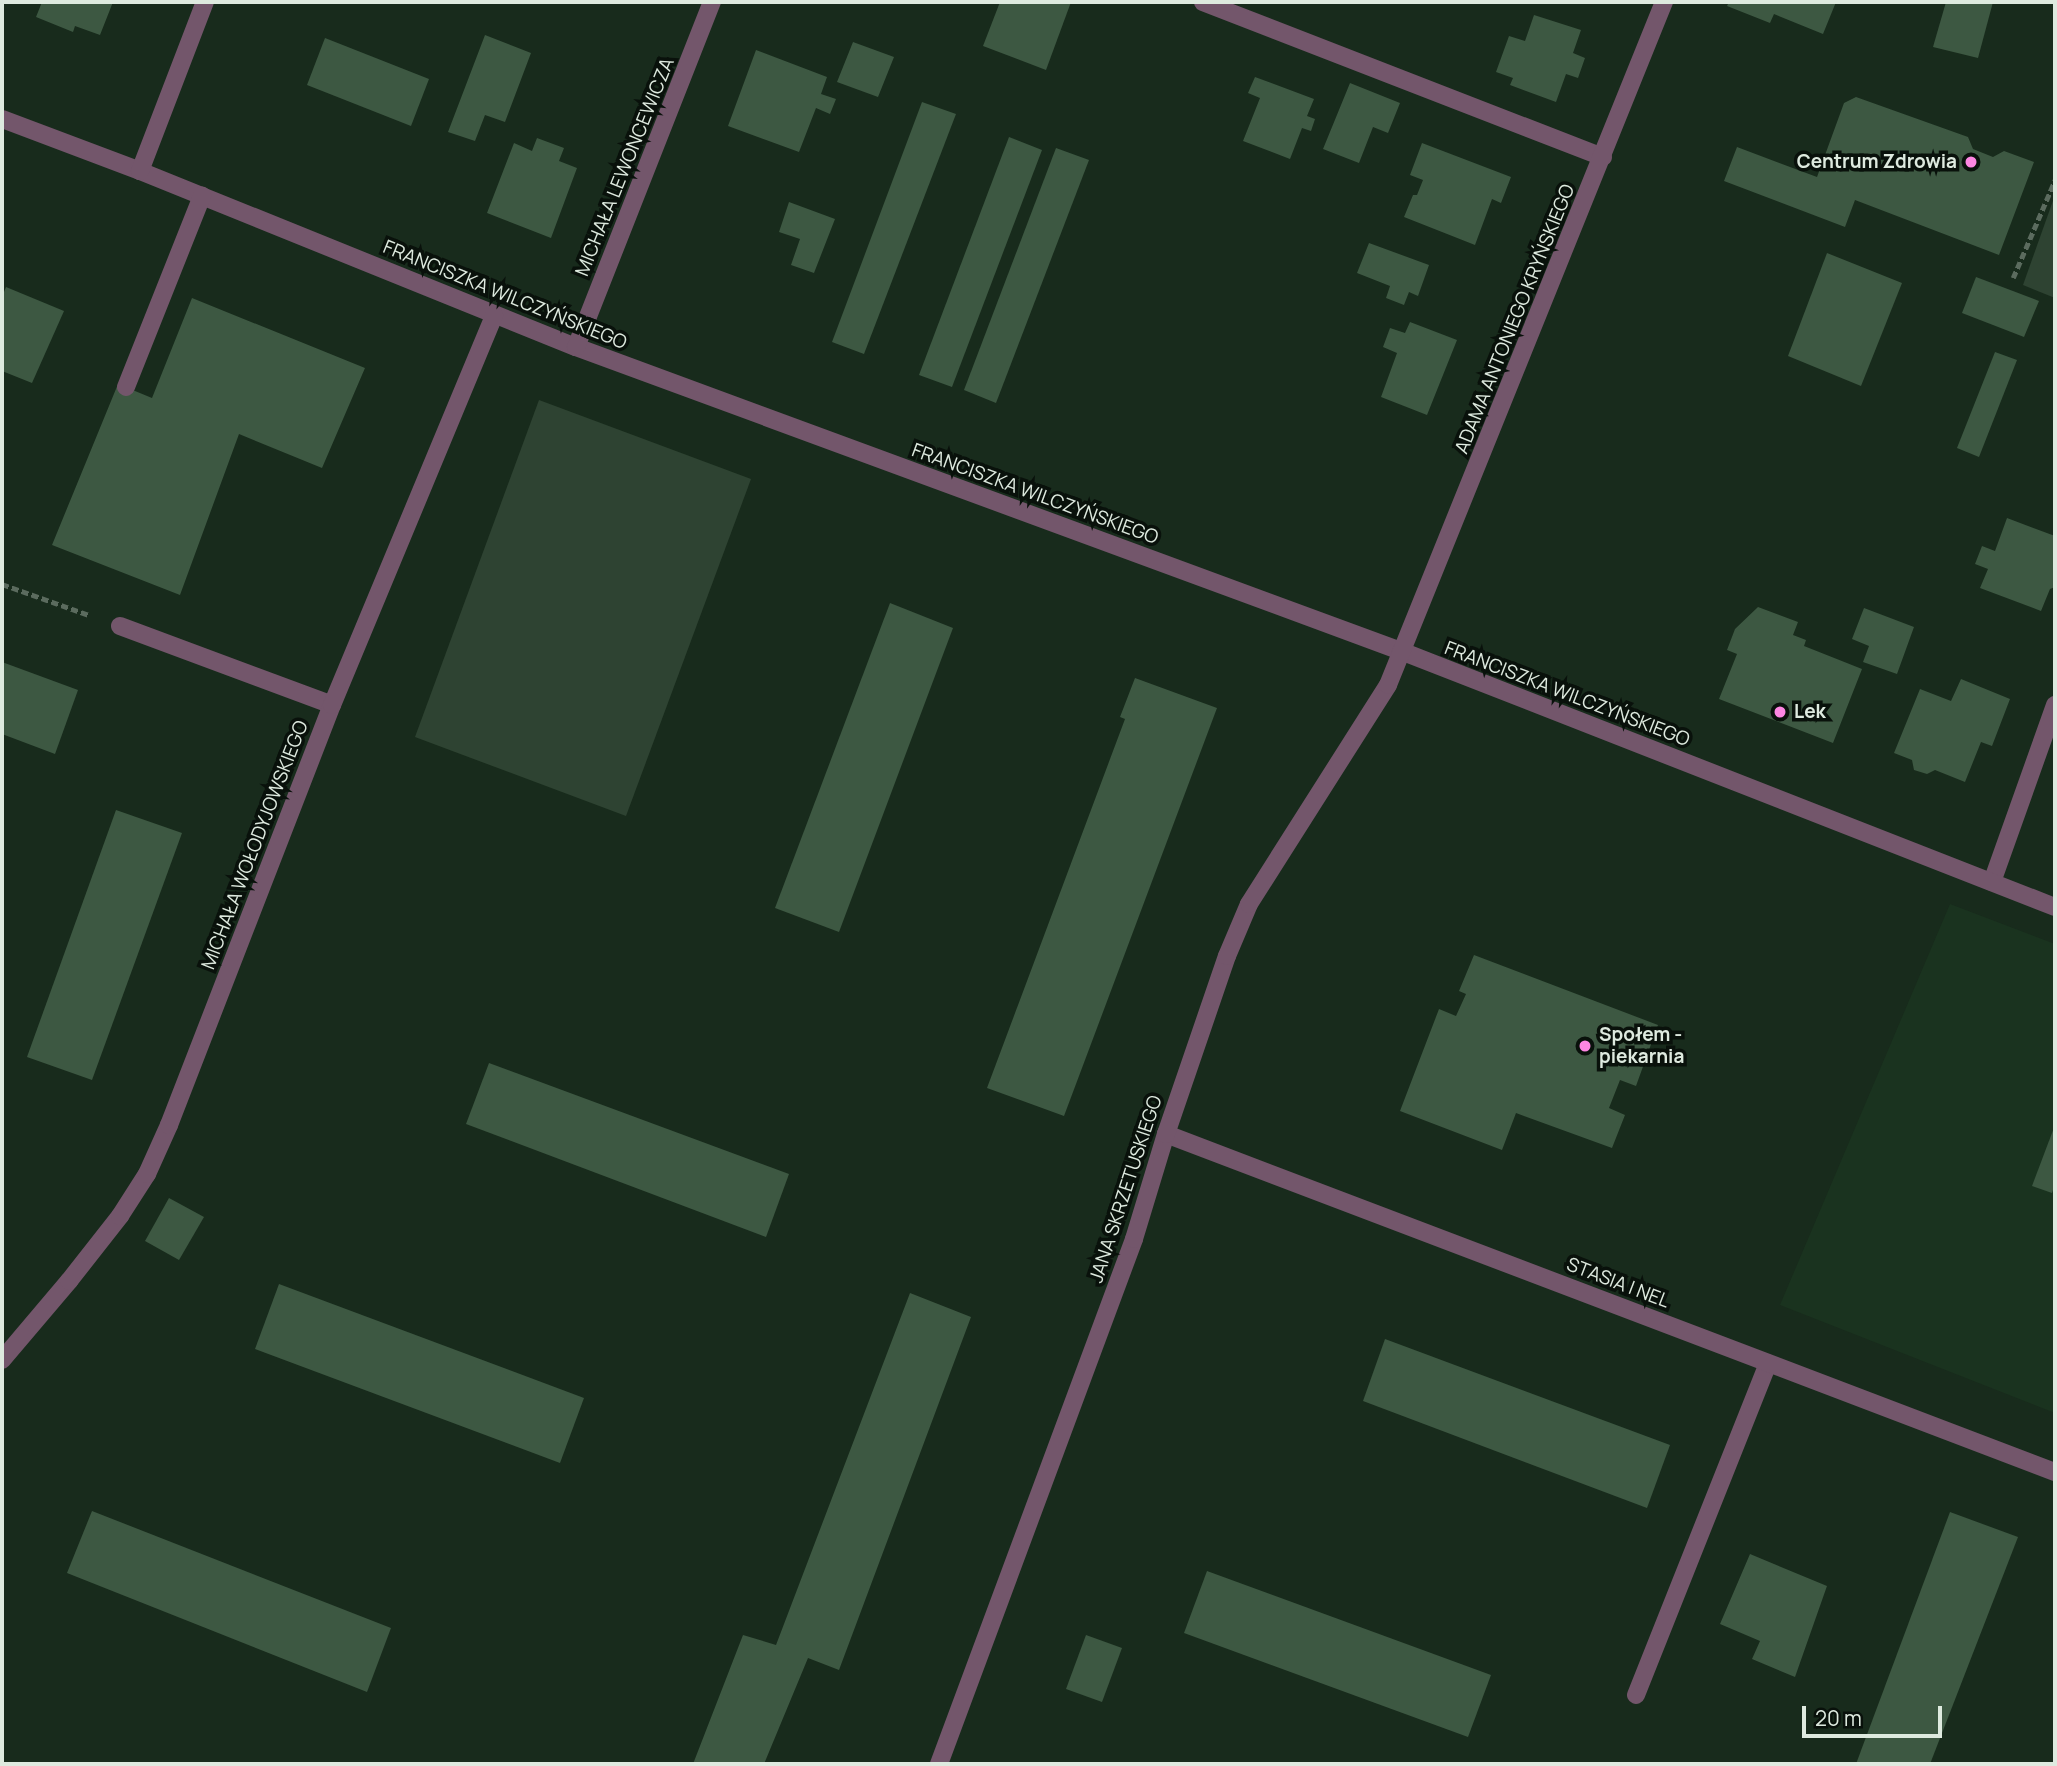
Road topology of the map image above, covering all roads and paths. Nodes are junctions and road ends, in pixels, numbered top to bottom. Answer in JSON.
{"nodes":[{"id":1,"x":205,"y":2,"type":"edge"},
{"id":2,"x":712,"y":2,"type":"edge"},
{"id":3,"x":1203,"y":2,"type":"edge"},
{"id":4,"x":1664,"y":2,"type":"edge"},
{"id":5,"x":2,"y":119,"type":"edge"},
{"id":6,"x":1603,"y":157,"type":"junction"},
{"id":7,"x":140,"y":171,"type":"junction"},
{"id":8,"x":2055,"y":180,"type":"edge"},
{"id":9,"x":201,"y":196,"type":"junction"},
{"id":10,"x":2013,"y":278,"type":"dead end"},
{"id":11,"x":494,"y":314,"type":"junction"},
{"id":12,"x":576,"y":347,"type":"junction"},
{"id":13,"x":126,"y":387,"type":"dead end"},
{"id":14,"x":2,"y":584,"type":"edge"},
{"id":15,"x":120,"y":626,"type":"joint"},
{"id":16,"x":1401,"y":651,"type":"junction"},
{"id":17,"x":332,"y":705,"type":"junction"},
{"id":18,"x":2055,"y":705,"type":"edge"},
{"id":19,"x":1992,"y":882,"type":"junction"},
{"id":20,"x":2055,"y":907,"type":"edge"},
{"id":21,"x":1166,"y":1134,"type":"junction"},
{"id":22,"x":2,"y":1360,"type":"edge"},
{"id":23,"x":1768,"y":1363,"type":"junction"},
{"id":24,"x":2055,"y":1472,"type":"edge"},
{"id":25,"x":1636,"y":1695,"type":"dead end"},
{"id":26,"x":939,"y":1764,"type":"edge"}],
"edges":[{"from":1,"to":7,"type":"street"},
{"from":2,"to":12,"type":"street","name":"MICHAŁA LEWONCEWICZA"},
{"from":3,"to":6,"type":"street"},
{"from":4,"to":6,"type":"street","name":"ADAMA ANTONIEGO KRYŃSKIEGO"},
{"from":5,"to":7,"type":"street","name":"FRANCISZKA WILCZYŃSKIEGO"},
{"from":6,"to":16,"type":"street","name":"ADAMA ANTONIEGO KRYŃSKIEGO"},
{"from":7,"to":9,"type":"street","name":"FRANCISZKA WILCZYŃSKIEGO"},
{"from":8,"to":10,"type":"path"},
{"from":9,"to":11,"type":"street","name":"FRANCISZKA WILCZYŃSKIEGO"},
{"from":9,"to":13,"type":"street"},
{"from":11,"to":12,"type":"street","name":"FRANCISZKA WILCZYŃSKIEGO"},
{"from":11,"to":17,"type":"street","name":"MICHAŁA WOŁODYJOWSKIEGO"},
{"from":12,"to":16,"type":"street","name":"FRANCISZKA WILCZYŃSKIEGO"},
{"from":14,"to":15,"type":"path"},
{"from":15,"to":17,"type":"street"},
{"from":16,"to":19,"type":"street","name":"FRANCISZKA WILCZYŃSKIEGO"},
{"from":16,"to":21,"type":"street","name":"JANA SKRZETUSKIEGO"},
{"from":17,"to":22,"type":"street","name":"MICHAŁA WOŁODYJOWSKIEGO"},
{"from":18,"to":19,"type":"street"},
{"from":19,"to":20,"type":"street","name":"FRANCISZKA WILCZYŃSKIEGO"},
{"from":21,"to":23,"type":"street","name":"STASIA I NEL"},
{"from":21,"to":26,"type":"street","name":"JANA SKRZETUSKIEGO"},
{"from":23,"to":24,"type":"street","name":"STASIA I NEL"},
{"from":23,"to":25,"type":"street"}]}
